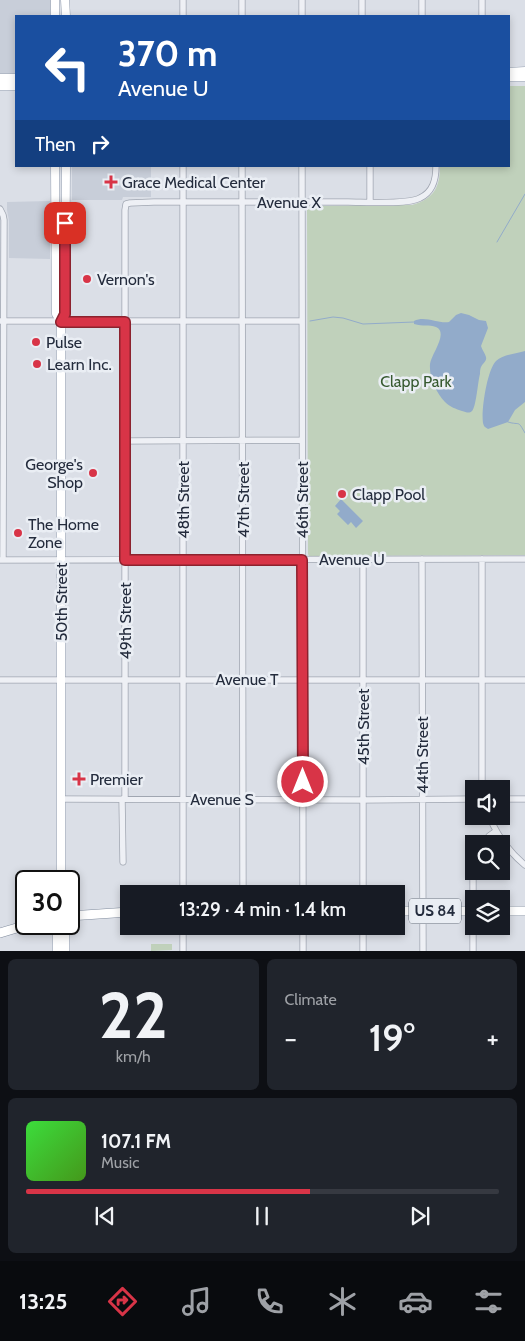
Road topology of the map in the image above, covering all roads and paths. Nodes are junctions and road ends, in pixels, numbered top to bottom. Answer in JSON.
{"nodes":[{"id":1,"x":55,"y":0,"type":"edge"},
{"id":2,"x":65,"y":0,"type":"edge"},
{"id":3,"x":183,"y":0,"type":"edge"},
{"id":4,"x":242,"y":0,"type":"edge"},
{"id":5,"x":302,"y":0,"type":"edge"},
{"id":6,"x":362,"y":0,"type":"edge"},
{"id":7,"x":422,"y":0,"type":"edge"},
{"id":8,"x":482,"y":0,"type":"edge"},
{"id":9,"x":55,"y":15,"type":"edge"},
{"id":10,"x":66,"y":15,"type":"edge"},
{"id":11,"x":183,"y":15,"type":"edge"},
{"id":12,"x":242,"y":15,"type":"edge"},
{"id":13,"x":302,"y":15,"type":"edge"},
{"id":14,"x":362,"y":15,"type":"edge"},
{"id":15,"x":422,"y":15,"type":"edge"},
{"id":16,"x":482,"y":15,"type":"edge"},
{"id":17,"x":510,"y":72,"type":"edge"},
{"id":18,"x":525,"y":72,"type":"edge"},
{"id":19,"x":510,"y":77,"type":"edge"},
{"id":20,"x":525,"y":77,"type":"edge"},
{"id":21,"x":0,"y":78,"type":"edge"},
{"id":22,"x":15,"y":78,"type":"edge"},
{"id":23,"x":510,"y":81,"type":"edge"},
{"id":24,"x":525,"y":81,"type":"edge"},
{"id":25,"x":0,"y":86,"type":"edge"},
{"id":26,"x":15,"y":86,"type":"edge"},
{"id":27,"x":55,"y":167,"type":"edge"},
{"id":28,"x":66,"y":167,"type":"edge"},
{"id":29,"x":183,"y":167,"type":"edge"},
{"id":30,"x":242,"y":167,"type":"edge"},
{"id":31,"x":302,"y":167,"type":"edge"},
{"id":32,"x":370,"y":167,"type":"edge"},
{"id":33,"x":436,"y":170,"type":"edge"},
{"id":34,"x":183,"y":202,"type":"junction"},
{"id":35,"x":242,"y":202,"type":"junction"},
{"id":36,"x":302,"y":202,"type":"junction"},
{"id":37,"x":370,"y":202,"type":"junction"},
{"id":38,"x":126,"y":204,"type":"joint"},
{"id":39,"x":0,"y":209,"type":"edge"},
{"id":40,"x":2,"y":321,"type":"edge"},
{"id":41,"x":242,"y":321,"type":"junction"},
{"id":42,"x":302,"y":321,"type":"junction"},
{"id":43,"x":61,"y":322,"type":"junction"},
{"id":44,"x":125,"y":322,"type":"junction"},
{"id":45,"x":183,"y":322,"type":"junction"},
{"id":46,"x":242,"y":440,"type":"junction"},
{"id":47,"x":302,"y":440,"type":"junction"},
{"id":48,"x":125,"y":441,"type":"junction"},
{"id":49,"x":183,"y":441,"type":"junction"},
{"id":50,"x":363,"y":559,"type":"junction"},
{"id":51,"x":422,"y":559,"type":"junction"},
{"id":52,"x":482,"y":559,"type":"junction"},
{"id":53,"x":525,"y":559,"type":"edge"},
{"id":54,"x":2,"y":560,"type":"edge"},
{"id":55,"x":61,"y":560,"type":"junction"},
{"id":56,"x":125,"y":560,"type":"junction"},
{"id":57,"x":183,"y":560,"type":"junction"},
{"id":58,"x":243,"y":560,"type":"junction"},
{"id":59,"x":302,"y":560,"type":"junction"},
{"id":60,"x":243,"y":679,"type":"junction"},
{"id":61,"x":302,"y":679,"type":"junction"},
{"id":62,"x":0,"y":680,"type":"edge"},
{"id":63,"x":61,"y":680,"type":"junction"},
{"id":64,"x":125,"y":680,"type":"junction"},
{"id":65,"x":183,"y":680,"type":"junction"},
{"id":66,"x":362,"y":680,"type":"junction"},
{"id":67,"x":422,"y":680,"type":"junction"},
{"id":68,"x":482,"y":680,"type":"junction"},
{"id":69,"x":525,"y":680,"type":"edge"},
{"id":70,"x":482,"y":780,"type":"edge"},
{"id":71,"x":61,"y":799,"type":"junction"},
{"id":72,"x":124,"y":799,"type":"junction"},
{"id":73,"x":243,"y":799,"type":"junction"},
{"id":74,"x":465,"y":799,"type":"edge"},
{"id":75,"x":510,"y":799,"type":"edge"},
{"id":76,"x":525,"y":799,"type":"edge"},
{"id":77,"x":183,"y":800,"type":"junction"},
{"id":78,"x":303,"y":800,"type":"junction"},
{"id":79,"x":362,"y":800,"type":"junction"},
{"id":80,"x":422,"y":800,"type":"junction"},
{"id":81,"x":493,"y":825,"type":"edge"},
{"id":82,"x":496,"y":831,"type":"junction"},
{"id":83,"x":490,"y":835,"type":"edge"},
{"id":84,"x":123,"y":862,"type":"dead end"},
{"id":85,"x":525,"y":865,"type":"edge"},
{"id":86,"x":61,"y":870,"type":"edge"},
{"id":87,"x":183,"y":885,"type":"edge"},
{"id":88,"x":243,"y":885,"type":"edge"},
{"id":89,"x":303,"y":885,"type":"edge"},
{"id":90,"x":362,"y":885,"type":"edge"},
{"id":91,"x":405,"y":911,"type":"edge"},
{"id":92,"x":423,"y":911,"type":"junction"},
{"id":93,"x":465,"y":911,"type":"edge"},
{"id":94,"x":510,"y":911,"type":"edge"},
{"id":95,"x":525,"y":911,"type":"edge"},
{"id":96,"x":120,"y":913,"type":"edge"},
{"id":97,"x":80,"y":915,"type":"edge"},
{"id":98,"x":15,"y":928,"type":"edge"},
{"id":99,"x":0,"y":933,"type":"edge"},
{"id":100,"x":57,"y":935,"type":"edge"},
{"id":101,"x":65,"y":935,"type":"edge"},
{"id":102,"x":183,"y":935,"type":"edge"},
{"id":103,"x":303,"y":935,"type":"edge"},
{"id":104,"x":363,"y":935,"type":"edge"},
{"id":105,"x":473,"y":935,"type":"edge"},
{"id":106,"x":57,"y":951,"type":"edge"},
{"id":107,"x":65,"y":951,"type":"edge"},
{"id":108,"x":183,"y":951,"type":"edge"},
{"id":109,"x":303,"y":951,"type":"edge"},
{"id":110,"x":363,"y":951,"type":"edge"},
{"id":111,"x":422,"y":951,"type":"edge"},
{"id":112,"x":473,"y":951,"type":"edge"}],
"edges":[{"from":1,"to":9,"type":"main road"},
{"from":2,"to":10,"type":"main road"},
{"from":3,"to":11,"type":"street"},
{"from":4,"to":12,"type":"street"},
{"from":5,"to":13,"type":"street"},
{"from":6,"to":14,"type":"street"},
{"from":7,"to":15,"type":"street"},
{"from":8,"to":16,"type":"street"},
{"from":17,"to":18,"type":"main road"},
{"from":19,"to":20,"type":"main road"},
{"from":21,"to":22,"type":"main road"},
{"from":23,"to":24,"type":"main road"},
{"from":25,"to":26,"type":"main road"},
{"from":27,"to":43,"type":"main road","name":"50th Street"},
{"from":28,"to":43,"type":"main road","name":"50th Street"},
{"from":29,"to":34,"type":"street","name":"48th Street"},
{"from":30,"to":35,"type":"street","name":"47th Street"},
{"from":31,"to":36,"type":"street","name":"46th Street"},
{"from":32,"to":37,"type":"street"},
{"from":33,"to":37,"type":"street","name":"Avenue X"},
{"from":34,"to":35,"type":"street","name":"Avenue X"},
{"from":34,"to":38,"type":"street","name":"Avenue X"},
{"from":34,"to":45,"type":"street","name":"48th Street"},
{"from":35,"to":36,"type":"street","name":"Avenue X"},
{"from":35,"to":41,"type":"street","name":"47th Street"},
{"from":36,"to":37,"type":"street","name":"Avenue X"},
{"from":36,"to":42,"type":"street","name":"46th Street"},
{"from":38,"to":44,"type":"street","name":"49th Street"},
{"from":39,"to":40,"type":"street"},
{"from":40,"to":43,"type":"street"},
{"from":40,"to":54,"type":"street"},
{"from":41,"to":42,"type":"street"},
{"from":41,"to":45,"type":"street"},
{"from":41,"to":46,"type":"street","name":"47th Street"},
{"from":42,"to":47,"type":"street","name":"46th Street"},
{"from":43,"to":44,"type":"street"},
{"from":43,"to":55,"type":"main road","name":"50th Street"},
{"from":44,"to":45,"type":"street"},
{"from":44,"to":48,"type":"street","name":"49th Street"},
{"from":45,"to":49,"type":"street","name":"48th Street"},
{"from":46,"to":47,"type":"street"},
{"from":46,"to":49,"type":"street"},
{"from":46,"to":58,"type":"street","name":"47th Street"},
{"from":47,"to":59,"type":"street","name":"46th Street"},
{"from":48,"to":49,"type":"street"},
{"from":48,"to":56,"type":"street","name":"49th Street"},
{"from":49,"to":57,"type":"street","name":"48th Street"},
{"from":50,"to":51,"type":"street","name":"Avenue U"},
{"from":50,"to":59,"type":"street","name":"Avenue U"},
{"from":50,"to":66,"type":"street","name":"45th Street"},
{"from":51,"to":52,"type":"street","name":"Avenue U"},
{"from":51,"to":67,"type":"street","name":"44th Street"},
{"from":52,"to":53,"type":"street","name":"Avenue U"},
{"from":52,"to":68,"type":"street"},
{"from":54,"to":55,"type":"street","name":"Avenue U"},
{"from":55,"to":56,"type":"street","name":"Avenue U"},
{"from":55,"to":63,"type":"main road","name":"50th Street"},
{"from":56,"to":57,"type":"street","name":"Avenue U"},
{"from":56,"to":64,"type":"street","name":"49th Street"},
{"from":57,"to":58,"type":"street","name":"Avenue U"},
{"from":57,"to":65,"type":"street","name":"48th Street"},
{"from":58,"to":59,"type":"street","name":"Avenue U"},
{"from":58,"to":60,"type":"street","name":"47th Street"},
{"from":59,"to":61,"type":"street","name":"46th Street"},
{"from":60,"to":61,"type":"street","name":"Avenue T"},
{"from":60,"to":65,"type":"street","name":"Avenue T"},
{"from":60,"to":73,"type":"street","name":"47th Street"},
{"from":61,"to":66,"type":"street","name":"Avenue T"},
{"from":61,"to":78,"type":"street","name":"46th Street"},
{"from":62,"to":63,"type":"street","name":"Avenue T"},
{"from":63,"to":64,"type":"street","name":"Avenue T"},
{"from":63,"to":71,"type":"main road","name":"50th Street"},
{"from":64,"to":65,"type":"street","name":"Avenue T"},
{"from":64,"to":72,"type":"street","name":"49th Street"},
{"from":65,"to":77,"type":"street","name":"48th Street"},
{"from":66,"to":67,"type":"street","name":"Avenue T"},
{"from":66,"to":79,"type":"street","name":"45th Street"},
{"from":67,"to":68,"type":"street","name":"Avenue T"},
{"from":67,"to":80,"type":"street","name":"44th Street"},
{"from":68,"to":69,"type":"street","name":"Avenue T"},
{"from":68,"to":70,"type":"street"},
{"from":71,"to":72,"type":"street","name":"Avenue S"},
{"from":71,"to":86,"type":"main road","name":"50th Street"},
{"from":72,"to":77,"type":"street","name":"Avenue S"},
{"from":72,"to":84,"type":"street","name":"49th Street"},
{"from":73,"to":77,"type":"street","name":"Avenue S"},
{"from":73,"to":78,"type":"street","name":"Avenue S"},
{"from":73,"to":88,"type":"street","name":"47th Street"},
{"from":74,"to":80,"type":"street","name":"Avenue S"},
{"from":75,"to":76,"type":"street"},
{"from":77,"to":87,"type":"street","name":"48th Street"},
{"from":78,"to":79,"type":"street","name":"Avenue S"},
{"from":78,"to":89,"type":"street","name":"46th Street"},
{"from":79,"to":80,"type":"street","name":"Avenue S"},
{"from":79,"to":90,"type":"street","name":"45th Street"},
{"from":80,"to":92,"type":"street","name":"44th Street"},
{"from":81,"to":82,"type":"street"},
{"from":82,"to":83,"type":"street"},
{"from":82,"to":85,"type":"street"},
{"from":91,"to":92,"type":"highway","number":"US 84"},
{"from":92,"to":93,"type":"highway","number":"US 84"},
{"from":92,"to":111,"type":"street","name":"44th Street"},
{"from":94,"to":95,"type":"highway"},
{"from":96,"to":97,"type":"highway"},
{"from":98,"to":99,"type":"highway"},
{"from":100,"to":106,"type":"main road"},
{"from":101,"to":107,"type":"main road"},
{"from":102,"to":108,"type":"street"},
{"from":103,"to":109,"type":"street"},
{"from":104,"to":110,"type":"street"},
{"from":105,"to":112,"type":"street"}]}
